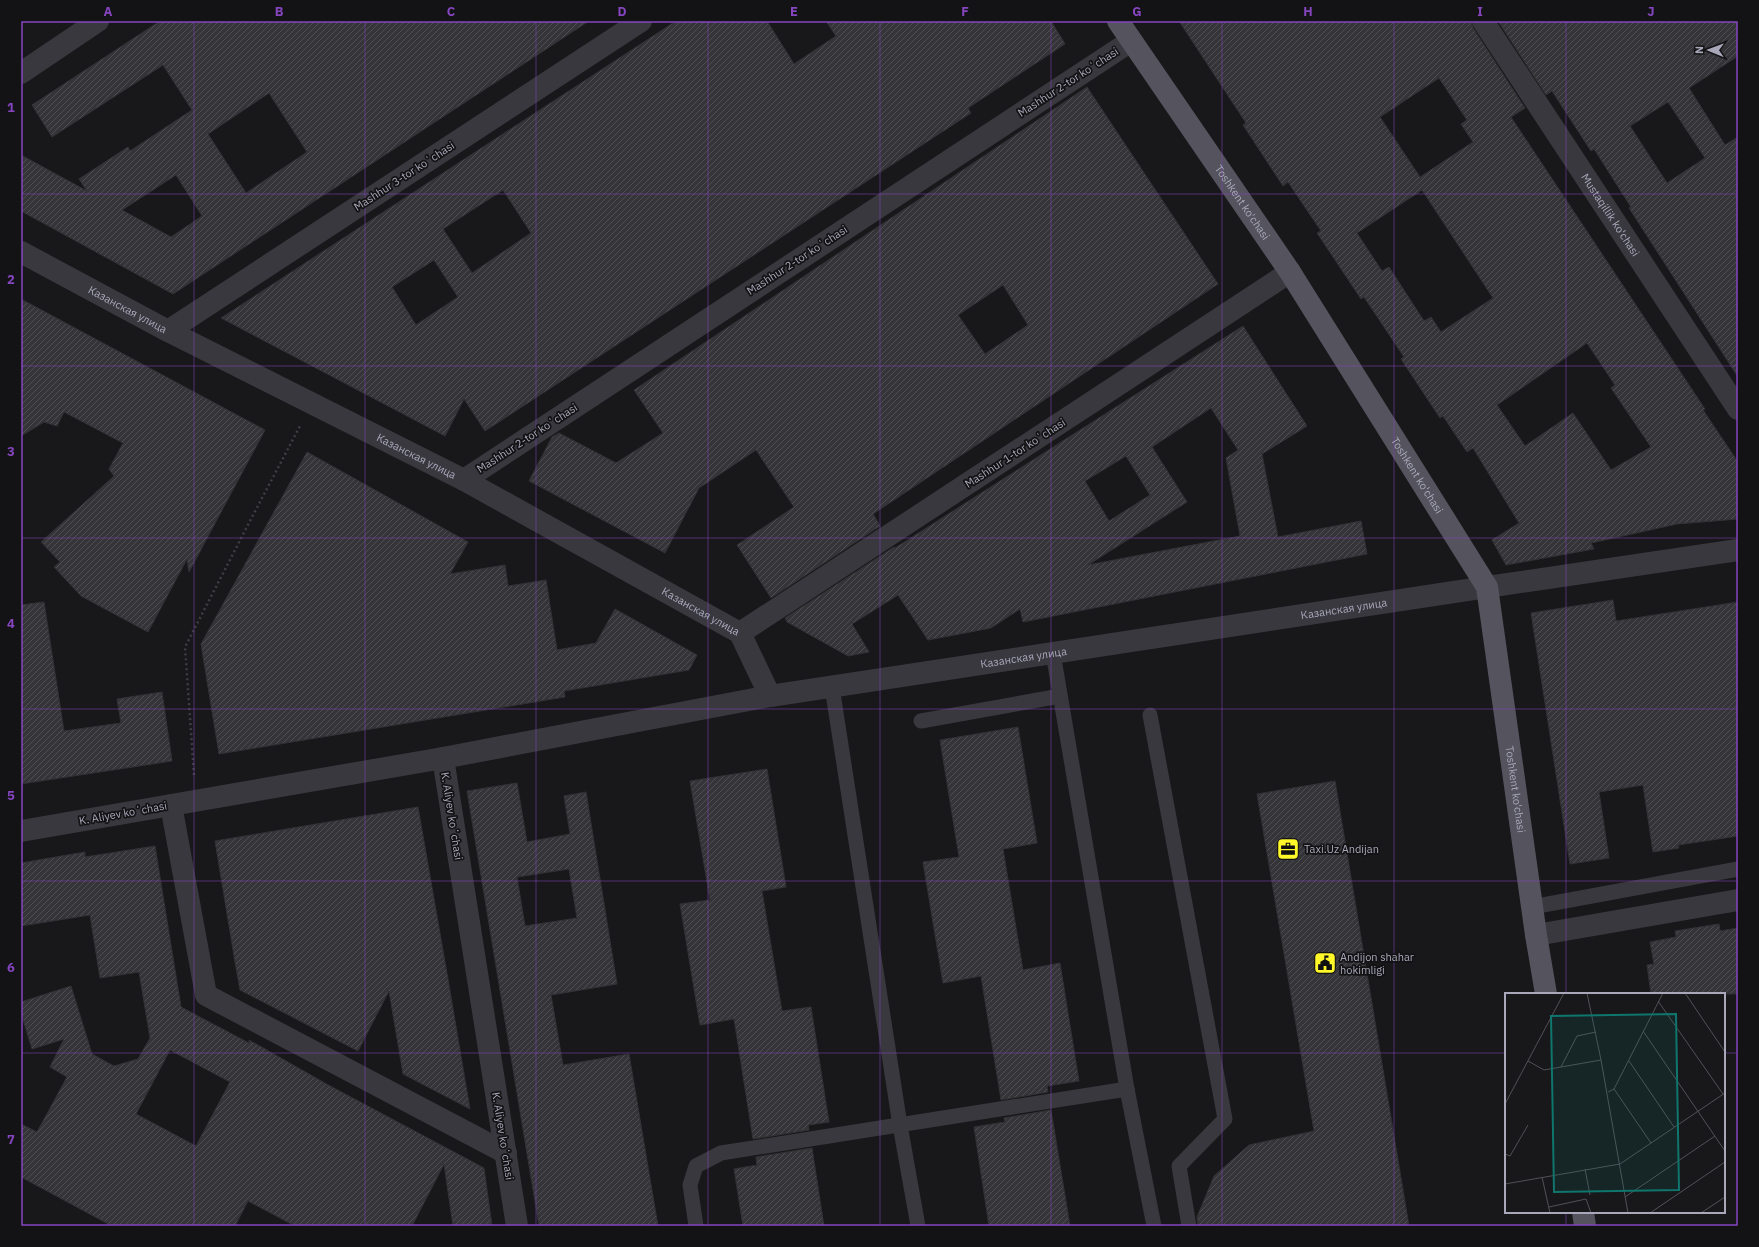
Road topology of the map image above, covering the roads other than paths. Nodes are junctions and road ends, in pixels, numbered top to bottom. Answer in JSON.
{"nodes":[{"id":1,"x":98,"y":21,"type":"edge"},
{"id":2,"x":641,"y":21,"type":"edge"},
{"id":3,"x":1118,"y":21,"type":"edge"},
{"id":4,"x":1483,"y":21,"type":"edge"},
{"id":5,"x":1131,"y":41,"type":"junction"},
{"id":6,"x":21,"y":73,"type":"edge"},
{"id":7,"x":21,"y":252,"type":"edge"},
{"id":8,"x":1290,"y":272,"type":"junction"},
{"id":9,"x":168,"y":331,"type":"junction"},
{"id":10,"x":1738,"y":409,"type":"edge"},
{"id":11,"x":464,"y":480,"type":"junction"},
{"id":12,"x":1738,"y":550,"type":"edge"},
{"id":13,"x":1487,"y":587,"type":"junction"},
{"id":14,"x":740,"y":633,"type":"junction"},
{"id":15,"x":1053,"y":653,"type":"junction"},
{"id":16,"x":832,"y":687,"type":"junction"},
{"id":17,"x":770,"y":696,"type":"junction"},
{"id":18,"x":1060,"y":696,"type":"junction"},
{"id":19,"x":1150,"y":715,"type":"dead end"},
{"id":20,"x":921,"y":721,"type":"dead end"},
{"id":21,"x":442,"y":758,"type":"junction"},
{"id":22,"x":171,"y":804,"type":"junction"},
{"id":23,"x":21,"y":831,"type":"edge"},
{"id":24,"x":1738,"y":869,"type":"edge"},
{"id":25,"x":1738,"y":900,"type":"edge"},
{"id":26,"x":1532,"y":907,"type":"junction"},
{"id":27,"x":1536,"y":935,"type":"junction"},
{"id":28,"x":1546,"y":993,"type":"edge"},
{"id":29,"x":1127,"y":1089,"type":"junction"},
{"id":30,"x":900,"y":1125,"type":"junction"},
{"id":31,"x":506,"y":1153,"type":"junction"},
{"id":32,"x":1582,"y":1213,"type":"edge"},
{"id":33,"x":517,"y":1226,"type":"edge"},
{"id":34,"x":696,"y":1226,"type":"edge"},
{"id":35,"x":918,"y":1226,"type":"edge"},
{"id":36,"x":1154,"y":1226,"type":"edge"},
{"id":37,"x":1189,"y":1226,"type":"edge"},
{"id":38,"x":1585,"y":1226,"type":"edge"}],
"edges":[{"from":1,"to":6,"type":"street"},
{"from":2,"to":9,"type":"street","name":"Mashhur 3-tor koʻchasi"},
{"from":3,"to":5,"type":"main road","name":"Toshkent ko'chasi"},
{"from":4,"to":10,"type":"street","name":"Mustaqillik ko'chasi"},
{"from":5,"to":8,"type":"main road","name":"Toshkent ko'chasi"},
{"from":5,"to":11,"type":"street","name":"Mashhur 2-tor koʻchasi"},
{"from":7,"to":9,"type":"street","name":"Казанская улица"},
{"from":8,"to":13,"type":"main road","name":"Toshkent ko'chasi"},
{"from":8,"to":14,"type":"street","name":"Mashhur 1-tor koʻchasi"},
{"from":9,"to":11,"type":"street","name":"Казанская улица"},
{"from":11,"to":14,"type":"street","name":"Казанская улица"},
{"from":12,"to":13,"type":"street","name":"Казанская улица"},
{"from":13,"to":15,"type":"street","name":"Казанская улица"},
{"from":13,"to":26,"type":"main road","name":"Toshkent ko'chasi"},
{"from":14,"to":17,"type":"street","name":"Казанская улица"},
{"from":15,"to":16,"type":"street","name":"Казанская улица"},
{"from":15,"to":18,"type":"lane"},
{"from":16,"to":17,"type":"street","name":"Казанская улица"},
{"from":16,"to":30,"type":"lane"},
{"from":17,"to":21,"type":"street"},
{"from":18,"to":20,"type":"lane"},
{"from":18,"to":29,"type":"lane"},
{"from":19,"to":37,"type":"lane"},
{"from":21,"to":22,"type":"street","name":"K. Aliyev koʻchasi"},
{"from":21,"to":31,"type":"street","name":"K. Aliyev koʻchasi"},
{"from":22,"to":23,"type":"street","name":"K. Aliyev koʻchasi"},
{"from":22,"to":31,"type":"street"},
{"from":24,"to":26,"type":"lane"},
{"from":25,"to":27,"type":"street"},
{"from":26,"to":27,"type":"main road","name":"Toshkent ko'chasi"},
{"from":27,"to":28,"type":"main road","name":"Toshkent ko'chasi"},
{"from":29,"to":30,"type":"lane"},
{"from":29,"to":36,"type":"lane"},
{"from":30,"to":34,"type":"lane"},
{"from":30,"to":35,"type":"lane"},
{"from":31,"to":33,"type":"street","name":"K. Aliyev koʻchasi"},
{"from":32,"to":38,"type":"main road"}]}
